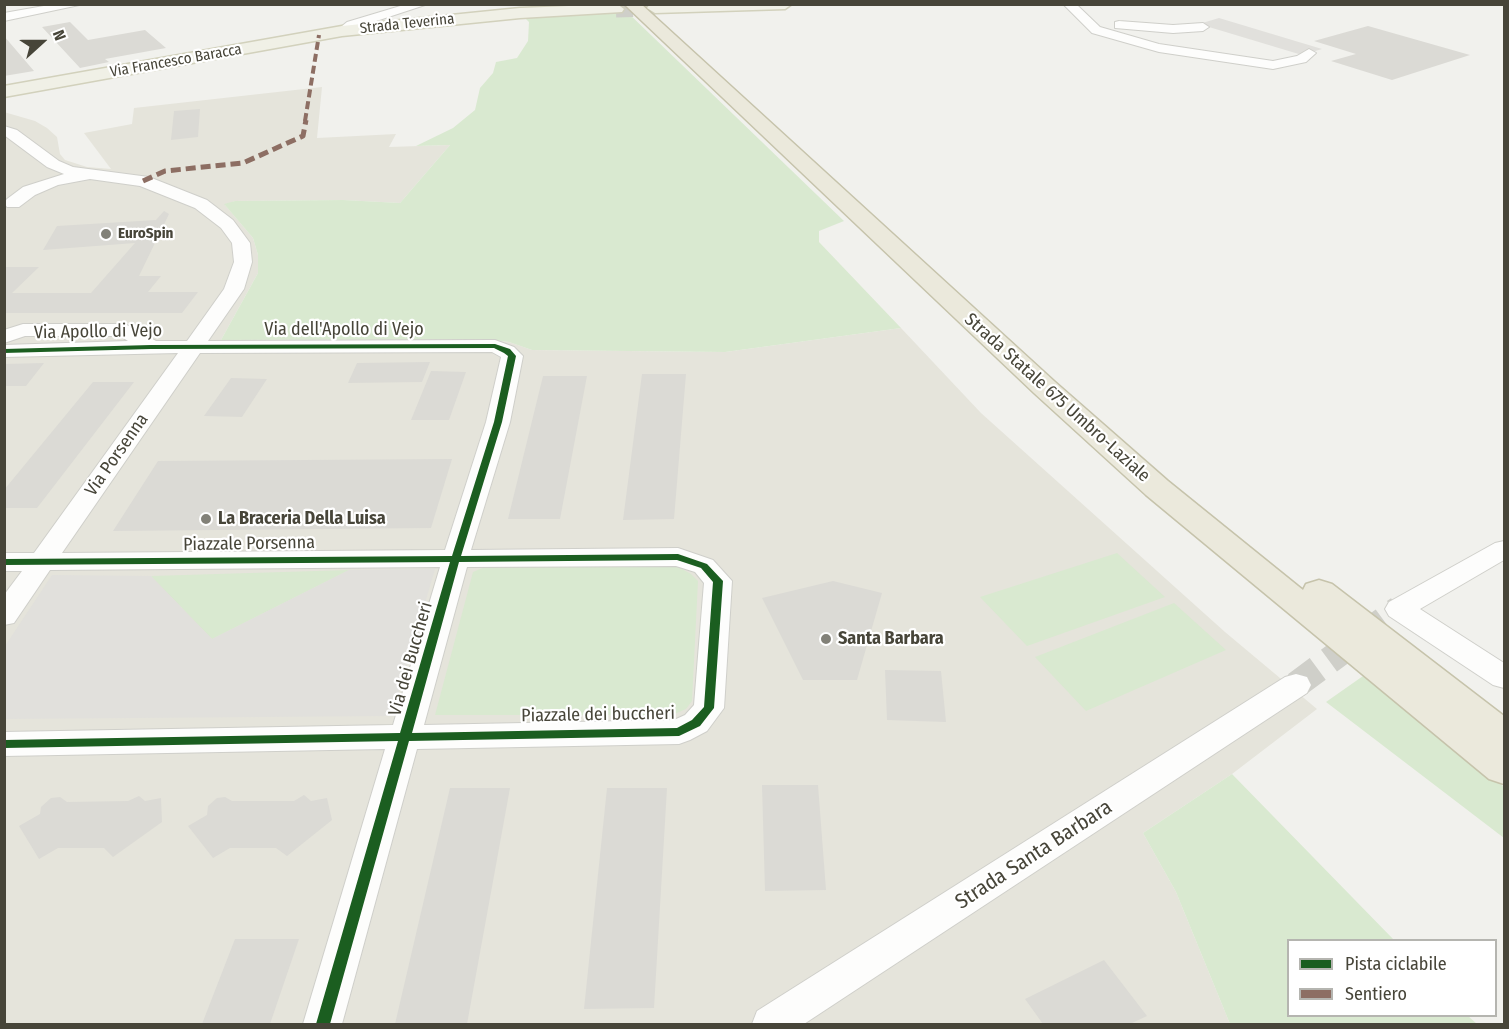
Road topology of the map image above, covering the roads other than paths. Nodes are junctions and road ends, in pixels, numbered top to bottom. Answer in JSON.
{"nodes":[{"id":1,"x":78,"y":4,"type":"edge"},
{"id":2,"x":422,"y":4,"type":"edge"},
{"id":3,"x":784,"y":4,"type":"edge"},
{"id":4,"x":1069,"y":4,"type":"edge"},
{"id":5,"x":1085,"y":4,"type":"edge"},
{"id":6,"x":637,"y":6,"type":"edge"},
{"id":7,"x":4,"y":17,"type":"edge"},
{"id":8,"x":1203,"y":27,"type":"dead end"},
{"id":9,"x":342,"y":31,"type":"junction"},
{"id":10,"x":1240,"y":48,"type":"dead end"},
{"id":11,"x":1202,"y":53,"type":"junction"},
{"id":12,"x":1309,"y":53,"type":"dead end"},
{"id":13,"x":7,"y":91,"type":"edge"},
{"id":14,"x":4,"y":130,"type":"edge"},
{"id":15,"x":31,"y":163,"type":"junction"},
{"id":16,"x":90,"y":175,"type":"junction"},
{"id":17,"x":9,"y":208,"type":"edge"},
{"id":18,"x":4,"y":337,"type":"edge"},
{"id":19,"x":495,"y":346,"type":"joint"},
{"id":20,"x":151,"y":347,"type":"junction"},
{"id":21,"x":192,"y":347,"type":"junction"},
{"id":22,"x":4,"y":351,"type":"edge"},
{"id":23,"x":1504,"y":549,"type":"edge"},
{"id":24,"x":456,"y":557,"type":"junction"},
{"id":25,"x":4,"y":562,"type":"edge"},
{"id":26,"x":42,"y":562,"type":"junction"},
{"id":27,"x":4,"y":616,"type":"edge"},
{"id":28,"x":1504,"y":677,"type":"edge"},
{"id":29,"x":1296,"y":685,"type":"tunnel mouth"},
{"id":30,"x":406,"y":736,"type":"junction"},
{"id":31,"x":1504,"y":736,"type":"edge"},
{"id":32,"x":4,"y":744,"type":"edge"},
{"id":33,"x":1504,"y":768,"type":"edge"},
{"id":34,"x":776,"y":1023,"type":"edge"},
{"id":35,"x":323,"y":1024,"type":"edge"}],
"edges":[{"from":1,"to":7,"type":"street"},
{"from":2,"to":9,"type":"street"},
{"from":3,"to":6,"type":"main road","name":"Strada Teverina"},
{"from":4,"to":11,"type":"street"},
{"from":5,"to":8,"type":"street"},
{"from":6,"to":9,"type":"main road","name":"Strada Teverina"},
{"from":6,"to":31,"type":"highway","name":"Strada Statale 675 Umbro-Laziale"},
{"from":6,"to":33,"type":"highway","name":"Strada Statale 675 Umbro-Laziale"},
{"from":9,"to":13,"type":"main road","name":"Via Francesco Baracca"},
{"from":10,"to":11,"type":"street"},
{"from":11,"to":12,"type":"street"},
{"from":14,"to":15,"type":"street"},
{"from":15,"to":16,"type":"street"},
{"from":15,"to":17,"type":"street"},
{"from":16,"to":17,"type":"street"},
{"from":16,"to":21,"type":"street","name":"Via Porsenna"},
{"from":18,"to":20,"type":"street"},
{"from":19,"to":21,"type":"street","name":"Via dell'Apollo di Vejo"},
{"from":19,"to":24,"type":"street","name":"Via dei Buccheri"},
{"from":20,"to":21,"type":"street","name":"Via Apollo di Vejo"},
{"from":20,"to":22,"type":"street","name":"Via Apollo di Vejo"},
{"from":21,"to":26,"type":"street","name":"Via Porsenna"},
{"from":23,"to":28,"type":"street"},
{"from":24,"to":26,"type":"street","name":"Piazzale Porsenna"},
{"from":24,"to":30,"type":"street","name":"Via dei Buccheri"},
{"from":24,"to":30,"type":"street","name":"Piazzale dei buccheri"},
{"from":25,"to":26,"type":"street"},
{"from":26,"to":27,"type":"street","name":"Via Porsenna"},
{"from":29,"to":34,"type":"street","name":"Strada Santa Barbara"},
{"from":30,"to":32,"type":"street"},
{"from":30,"to":35,"type":"street","name":"Via dei Buccheri"}]}
